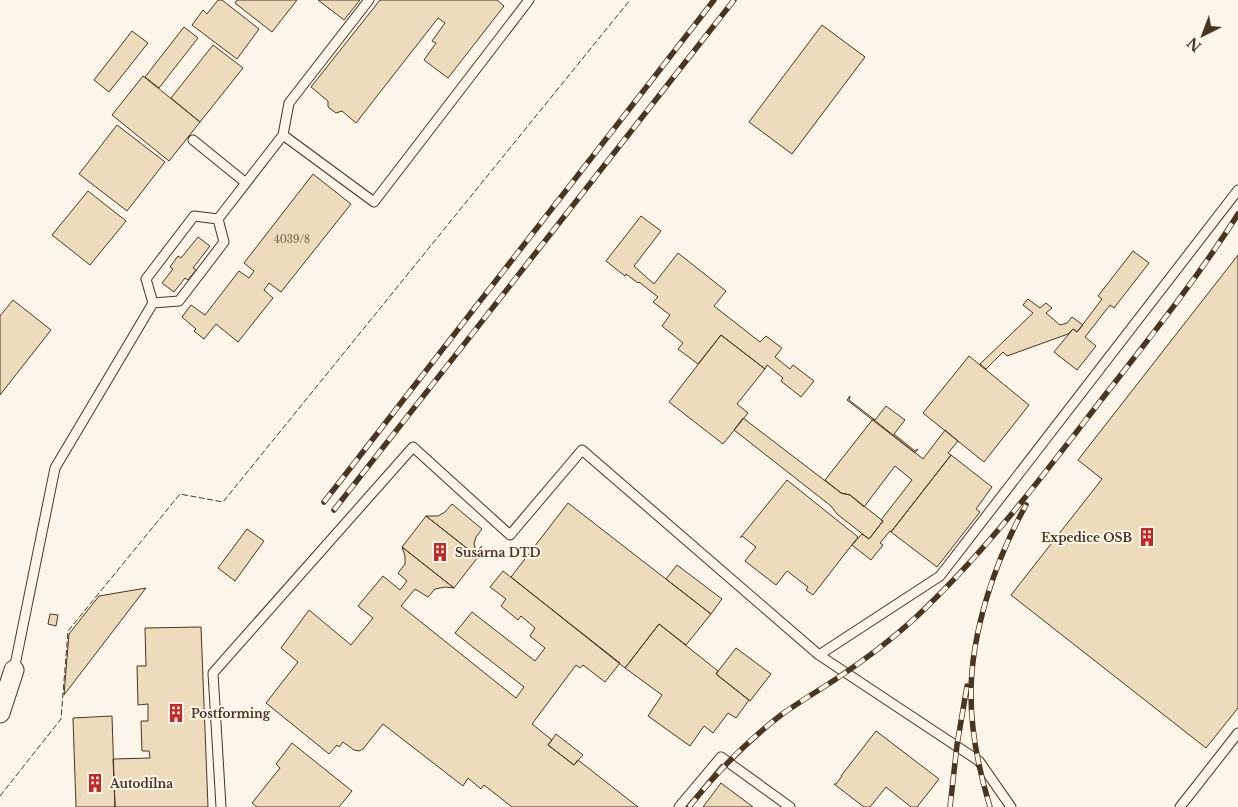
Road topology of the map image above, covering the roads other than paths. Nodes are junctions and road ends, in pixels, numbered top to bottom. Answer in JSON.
{"nodes":[{"id":1,"x":369,"y":0,"type":"edge"},
{"id":2,"x":529,"y":0,"type":"edge"},
{"id":3,"x":283,"y":135,"type":"junction"},
{"id":4,"x":193,"y":140,"type":"dead end"},
{"id":5,"x":246,"y":183,"type":"junction"},
{"id":6,"x":1238,"y":190,"type":"edge"},
{"id":7,"x":218,"y":219,"type":"junction"},
{"id":8,"x":153,"y":302,"type":"junction"},
{"id":9,"x":819,"y":655,"type":"junction"},
{"id":10,"x":14,"y":670,"type":"joint"},
{"id":11,"x":0,"y":713,"type":"edge"},
{"id":12,"x":1238,"y":733,"type":"edge"},
{"id":13,"x":221,"y":807,"type":"edge"},
{"id":14,"x":679,"y":807,"type":"edge"},
{"id":15,"x":790,"y":807,"type":"edge"},
{"id":16,"x":1011,"y":807,"type":"edge"},
{"id":17,"x":1180,"y":807,"type":"edge"}],
"edges":[{"from":1,"to":3,"type":"lane"},
{"from":2,"to":3,"type":"lane"},
{"from":3,"to":5,"type":"lane"},
{"from":4,"to":5,"type":"lane"},
{"from":5,"to":7,"type":"lane"},
{"from":6,"to":9,"type":"lane"},
{"from":7,"to":8,"type":"lane"},
{"from":7,"to":8,"type":"lane"},
{"from":8,"to":10,"type":"lane"},
{"from":9,"to":13,"type":"lane"},
{"from":9,"to":16,"type":"lane"},
{"from":10,"to":11,"type":"street"},
{"from":12,"to":17,"type":"lane"},
{"from":14,"to":15,"type":"lane"}]}
